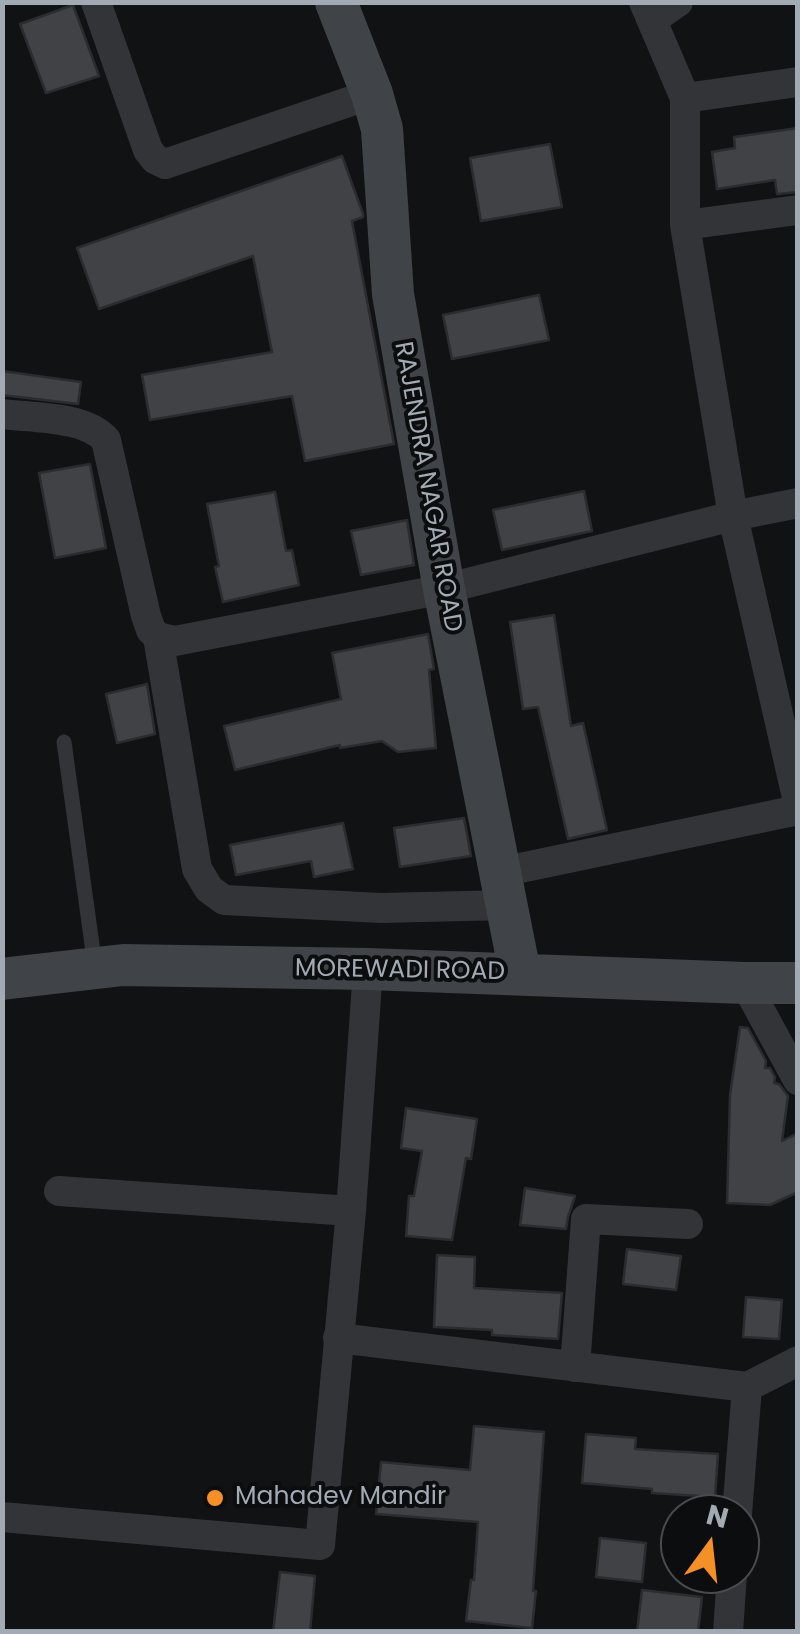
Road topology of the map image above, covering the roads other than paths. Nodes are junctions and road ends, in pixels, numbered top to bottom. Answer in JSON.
{"nodes":[{"id":1,"x":96,"y":2,"type":"edge"},
{"id":2,"x":336,"y":2,"type":"edge"},
{"id":3,"x":678,"y":2,"type":"edge"},
{"id":4,"x":648,"y":11,"type":"edge"},
{"id":5,"x":798,"y":82,"type":"edge"},
{"id":6,"x":372,"y":94,"type":"junction"},
{"id":7,"x":685,"y":98,"type":"junction"},
{"id":8,"x":798,"y":210,"type":"edge"},
{"id":9,"x":685,"y":225,"type":"junction"},
{"id":10,"x":2,"y":414,"type":"edge"},
{"id":11,"x":798,"y":503,"type":"edge"},
{"id":12,"x":733,"y":516,"type":"junction"},
{"id":13,"x":444,"y":590,"type":"junction"},
{"id":14,"x":158,"y":637,"type":"junction"},
{"id":15,"x":64,"y":742,"type":"dead end"},
{"id":16,"x":798,"y":802,"type":"edge"},
{"id":17,"x":798,"y":810,"type":"edge"},
{"id":18,"x":504,"y":888,"type":"junction"},
{"id":19,"x":95,"y":968,"type":"junction"},
{"id":20,"x":368,"y":969,"type":"junction"},
{"id":21,"x":520,"y":973,"type":"junction"},
{"id":22,"x":2,"y":978,"type":"edge"},
{"id":23,"x":798,"y":982,"type":"edge"},
{"id":24,"x":745,"y":983,"type":"junction"},
{"id":25,"x":798,"y":1080,"type":"edge"},
{"id":26,"x":59,"y":1192,"type":"dead end"},
{"id":27,"x":351,"y":1211,"type":"junction"},
{"id":28,"x":688,"y":1224,"type":"dead end"},
{"id":29,"x":338,"y":1338,"type":"junction"},
{"id":30,"x":798,"y":1362,"type":"edge"},
{"id":31,"x":575,"y":1367,"type":"junction"},
{"id":32,"x":747,"y":1387,"type":"junction"},
{"id":33,"x":739,"y":1494,"type":"edge"},
{"id":34,"x":2,"y":1517,"type":"edge"},
{"id":35,"x":731,"y":1594,"type":"edge"},
{"id":36,"x":728,"y":1632,"type":"edge"}],
"edges":[{"from":1,"to":6,"type":"street"},
{"from":2,"to":6,"type":"street","name":"RAJENDRA NAGAR ROAD"},
{"from":3,"to":4,"type":"street"},
{"from":4,"to":7,"type":"street"},
{"from":5,"to":7,"type":"street"},
{"from":6,"to":13,"type":"street","name":"RAJENDRA NAGAR ROAD"},
{"from":7,"to":9,"type":"street"},
{"from":8,"to":9,"type":"street"},
{"from":9,"to":12,"type":"street"},
{"from":10,"to":14,"type":"street"},
{"from":11,"to":12,"type":"street"},
{"from":12,"to":13,"type":"street"},
{"from":12,"to":16,"type":"street"},
{"from":13,"to":14,"type":"street"},
{"from":13,"to":18,"type":"street","name":"RAJENDRA NAGAR ROAD"},
{"from":14,"to":18,"type":"street"},
{"from":15,"to":19,"type":"lane"},
{"from":17,"to":18,"type":"street"},
{"from":18,"to":21,"type":"street","name":"RAJENDRA NAGAR ROAD"},
{"from":19,"to":20,"type":"street","name":"MOREWADI ROAD"},
{"from":19,"to":22,"type":"street","name":"MOREWADI ROAD"},
{"from":20,"to":21,"type":"street","name":"MOREWADI ROAD"},
{"from":20,"to":27,"type":"street"},
{"from":21,"to":24,"type":"street","name":"MOREWADI ROAD"},
{"from":23,"to":24,"type":"street","name":"MOREWADI ROAD"},
{"from":24,"to":25,"type":"street"},
{"from":26,"to":27,"type":"street"},
{"from":27,"to":29,"type":"street"},
{"from":28,"to":31,"type":"street"},
{"from":29,"to":31,"type":"street"},
{"from":29,"to":34,"type":"street"},
{"from":30,"to":32,"type":"street"},
{"from":31,"to":32,"type":"street"},
{"from":32,"to":33,"type":"street"},
{"from":35,"to":36,"type":"street"}]}
